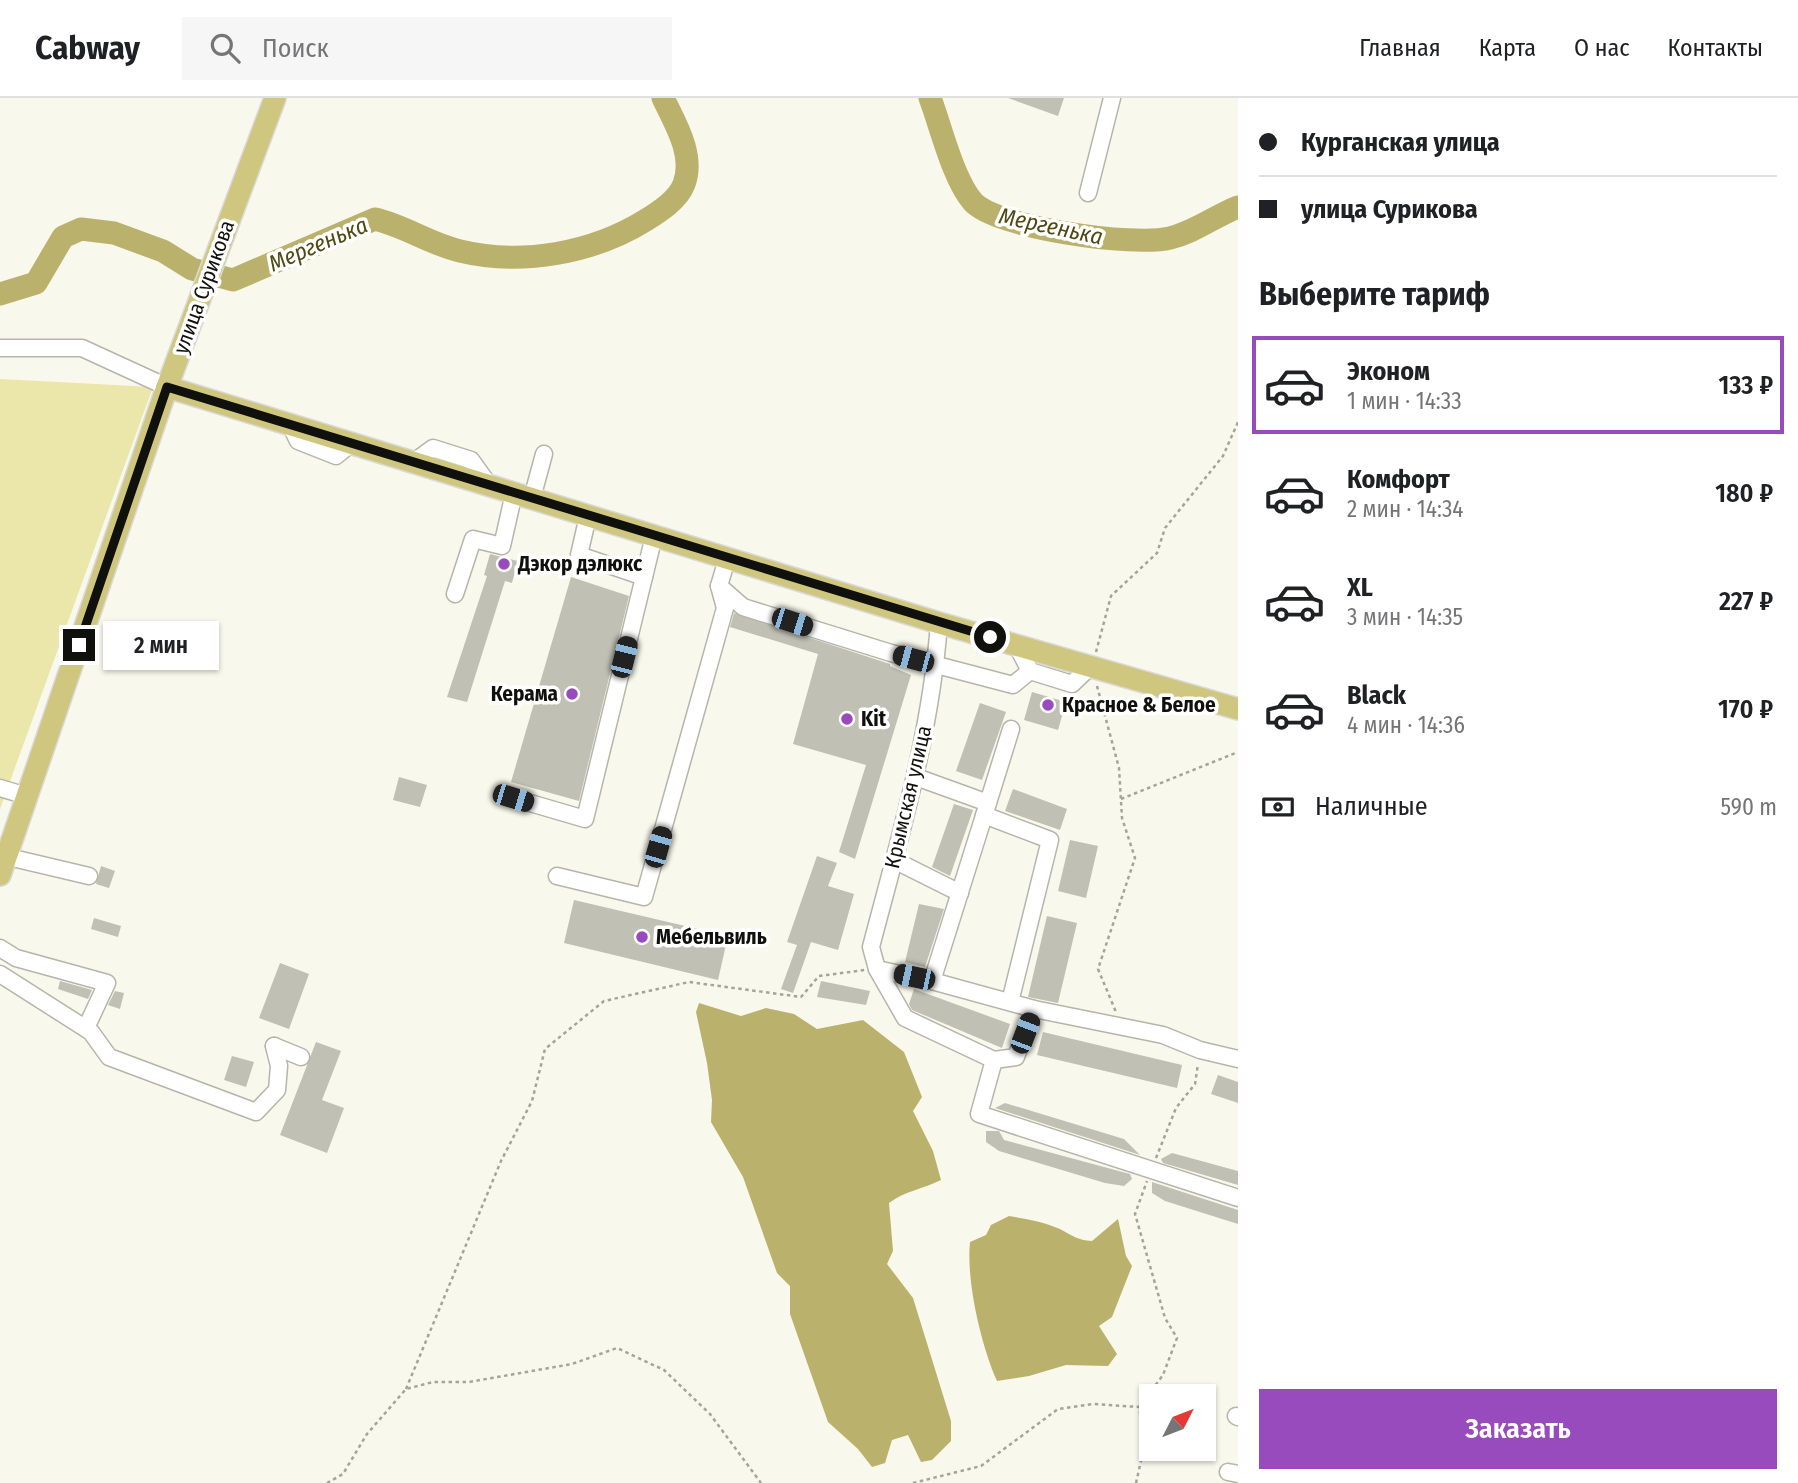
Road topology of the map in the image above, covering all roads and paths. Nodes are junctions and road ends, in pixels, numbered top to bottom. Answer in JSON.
{"nodes":[{"id":1,"x":275,"y":98,"type":"edge"},
{"id":2,"x":1111,"y":98,"type":"edge"},
{"id":3,"x":1088,"y":193,"type":"dead end"},
{"id":4,"x":0,"y":348,"type":"edge"},
{"id":5,"x":167,"y":387,"type":"junction"},
{"id":6,"x":1238,"y":422,"type":"edge"},
{"id":7,"x":544,"y":454,"type":"dead end"},
{"id":8,"x":523,"y":496,"type":"junction"},
{"id":9,"x":588,"y":516,"type":"junction"},
{"id":10,"x":654,"y":536,"type":"junction"},
{"id":11,"x":727,"y":559,"type":"junction"},
{"id":12,"x":644,"y":577,"type":"junction"},
{"id":13,"x":719,"y":586,"type":"junction"},
{"id":14,"x":455,"y":594,"type":"dead end"},
{"id":15,"x":939,"y":623,"type":"junction"},
{"id":16,"x":1016,"y":644,"type":"junction"},
{"id":17,"x":936,"y":665,"type":"junction"},
{"id":18,"x":1093,"y":665,"type":"junction"},
{"id":19,"x":1030,"y":671,"type":"junction"},
{"id":20,"x":1238,"y":709,"type":"edge"},
{"id":21,"x":1011,"y":729,"type":"dead end"},
{"id":22,"x":1238,"y":752,"type":"edge"},
{"id":23,"x":916,"y":777,"type":"junction"},
{"id":24,"x":0,"y":788,"type":"edge"},
{"id":25,"x":27,"y":796,"type":"junction"},
{"id":26,"x":513,"y":798,"type":"dead end"},
{"id":27,"x":1121,"y":799,"type":"junction"},
{"id":28,"x":986,"y":809,"type":"junction"},
{"id":29,"x":894,"y":860,"type":"junction"},
{"id":30,"x":2,"y":863,"type":"edge"},
{"id":31,"x":89,"y":876,"type":"dead end"},
{"id":32,"x":557,"y":876,"type":"dead end"},
{"id":33,"x":960,"y":893,"type":"junction"},
{"id":34,"x":0,"y":948,"type":"edge"},
{"id":35,"x":877,"y":969,"type":"junction"},
{"id":36,"x":0,"y":974,"type":"edge"},
{"id":37,"x":932,"y":981,"type":"junction"},
{"id":38,"x":1010,"y":1002,"type":"junction"},
{"id":39,"x":1034,"y":1009,"type":"junction"},
{"id":40,"x":1122,"y":1027,"type":"junction"},
{"id":41,"x":86,"y":1028,"type":"junction"},
{"id":42,"x":1200,"y":1050,"type":"junction"},
{"id":43,"x":301,"y":1057,"type":"dead end"},
{"id":44,"x":1238,"y":1059,"type":"edge"},
{"id":45,"x":994,"y":1060,"type":"junction"},
{"id":46,"x":1151,"y":1171,"type":"junction"},
{"id":47,"x":1238,"y":1198,"type":"edge"},
{"id":48,"x":1157,"y":1384,"type":"edge"},
{"id":49,"x":406,"y":1389,"type":"junction"},
{"id":50,"x":1139,"y":1407,"type":"edge"},
{"id":51,"x":1141,"y":1461,"type":"edge"},
{"id":52,"x":327,"y":1483,"type":"edge"},
{"id":53,"x":761,"y":1483,"type":"edge"},
{"id":54,"x":913,"y":1483,"type":"edge"},
{"id":55,"x":1136,"y":1483,"type":"edge"}],
"edges":[{"from":1,"to":5,"type":"main road","name":"улица Сурикова"},
{"from":2,"to":3,"type":"street"},
{"from":4,"to":5,"type":"street"},
{"from":5,"to":8,"type":"main road"},
{"from":5,"to":25,"type":"main road","name":"улица Сурикова"},
{"from":6,"to":18,"type":"path"},
{"from":7,"to":8,"type":"street"},
{"from":8,"to":9,"type":"main road"},
{"from":8,"to":14,"type":"street"},
{"from":9,"to":10,"type":"main road"},
{"from":9,"to":12,"type":"street"},
{"from":10,"to":11,"type":"main road"},
{"from":10,"to":12,"type":"street"},
{"from":11,"to":13,"type":"street"},
{"from":11,"to":15,"type":"main road"},
{"from":12,"to":26,"type":"street"},
{"from":13,"to":17,"type":"street"},
{"from":13,"to":32,"type":"street"},
{"from":15,"to":16,"type":"main road"},
{"from":15,"to":17,"type":"street","name":"Крымская улица"},
{"from":16,"to":18,"type":"main road"},
{"from":16,"to":19,"type":"street"},
{"from":17,"to":19,"type":"street"},
{"from":17,"to":23,"type":"street","name":"Крымская улица"},
{"from":18,"to":19,"type":"street"},
{"from":18,"to":20,"type":"main road"},
{"from":18,"to":27,"type":"path"},
{"from":21,"to":28,"type":"street"},
{"from":22,"to":27,"type":"path"},
{"from":23,"to":28,"type":"street"},
{"from":23,"to":29,"type":"street","name":"Крымская улица"},
{"from":24,"to":25,"type":"street"},
{"from":25,"to":30,"type":"main road","name":"улица Сурикова"},
{"from":27,"to":40,"type":"path"},
{"from":28,"to":33,"type":"street"},
{"from":28,"to":38,"type":"street"},
{"from":29,"to":33,"type":"street"},
{"from":29,"to":35,"type":"street","name":"Крымская улица"},
{"from":30,"to":31,"type":"street"},
{"from":33,"to":37,"type":"street"},
{"from":34,"to":41,"type":"street"},
{"from":35,"to":37,"type":"street"},
{"from":35,"to":45,"type":"street"},
{"from":35,"to":49,"type":"path"},
{"from":36,"to":41,"type":"street"},
{"from":37,"to":38,"type":"street"},
{"from":38,"to":39,"type":"street"},
{"from":39,"to":40,"type":"street"},
{"from":39,"to":45,"type":"street"},
{"from":40,"to":42,"type":"street"},
{"from":41,"to":43,"type":"street"},
{"from":42,"to":44,"type":"street"},
{"from":42,"to":46,"type":"path"},
{"from":45,"to":46,"type":"street"},
{"from":46,"to":47,"type":"street"},
{"from":46,"to":48,"type":"path"},
{"from":49,"to":52,"type":"path"},
{"from":49,"to":53,"type":"path"},
{"from":50,"to":54,"type":"path"},
{"from":51,"to":55,"type":"path"}]}
